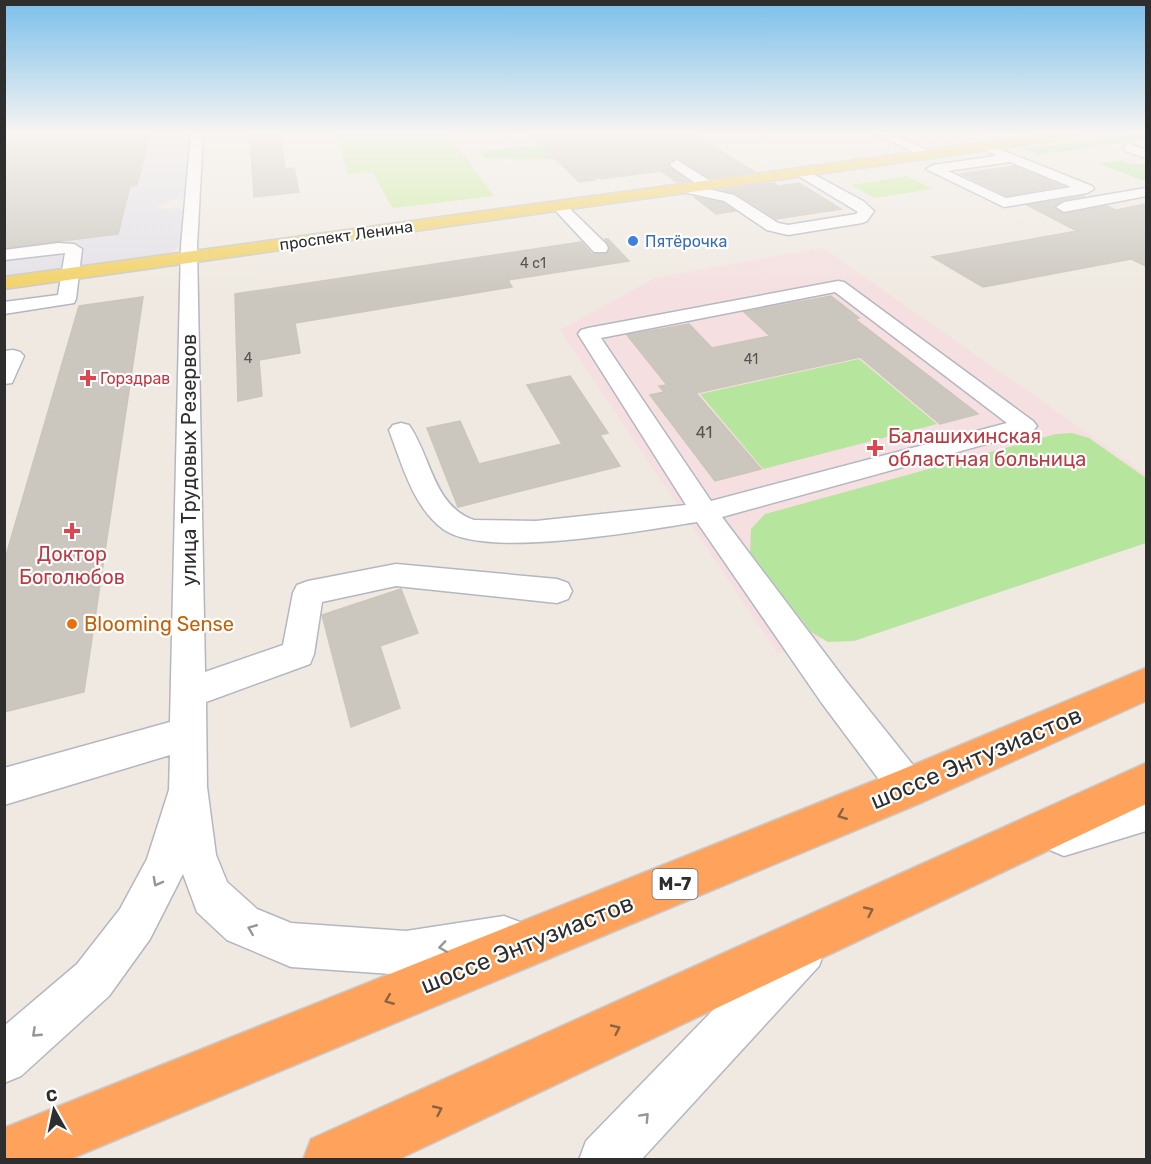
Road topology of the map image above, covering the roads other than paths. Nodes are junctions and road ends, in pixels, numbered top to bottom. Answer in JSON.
{"nodes":[{"id":1,"x":193,"y":187,"type":"edge"},
{"id":2,"x":689,"y":187,"type":"edge"},
{"id":3,"x":829,"y":187,"type":"edge"},
{"id":4,"x":971,"y":187,"type":"edge"},
{"id":5,"x":1083,"y":187,"type":"edge"},
{"id":6,"x":684,"y":188,"type":"junction"},
{"id":7,"x":1146,"y":192,"type":"edge"},
{"id":8,"x":559,"y":206,"type":"junction"},
{"id":9,"x":1013,"y":217,"type":"dead end"},
{"id":10,"x":600,"y":248,"type":"dead end"},
{"id":11,"x":4,"y":255,"type":"edge"},
{"id":12,"x":189,"y":257,"type":"junction"},
{"id":13,"x":69,"y":274,"type":"junction"},
{"id":14,"x":4,"y":283,"type":"edge"},
{"id":15,"x":4,"y":308,"type":"edge"},
{"id":16,"x":4,"y":357,"type":"edge"},
{"id":17,"x":4,"y":378,"type":"edge"},
{"id":18,"x":402,"y":430,"type":"dead end"},
{"id":19,"x":704,"y":512,"type":"junction"},
{"id":20,"x":557,"y":591,"type":"dead end"},
{"id":21,"x":1146,"y":684,"type":"edge"},
{"id":22,"x":189,"y":693,"type":"junction"},
{"id":23,"x":189,"y":734,"type":"junction"},
{"id":24,"x":1146,"y":783,"type":"edge"},
{"id":25,"x":4,"y":787,"type":"edge"},
{"id":26,"x":188,"y":787,"type":"junction"},
{"id":27,"x":908,"y":788,"type":"junction"},
{"id":28,"x":1146,"y":812,"type":"edge"},
{"id":29,"x":983,"y":858,"type":"junction"},
{"id":30,"x":563,"y":929,"type":"junction"},
{"id":31,"x":819,"y":934,"type":"junction"},
{"id":32,"x":4,"y":1059,"type":"edge"},
{"id":33,"x":201,"y":1077,"type":"junction"},
{"id":34,"x":4,"y":1137,"type":"edge"},
{"id":35,"x":362,"y":1147,"type":"edge"},
{"id":36,"x":4,"y":1157,"type":"edge"},
{"id":37,"x":332,"y":1160,"type":"edge"},
{"id":38,"x":605,"y":1160,"type":"edge"}],
"edges":[{"from":1,"to":12,"type":"street","name":"улица Трудовых Резервов"},
{"from":2,"to":6,"type":"main road","name":"проспект Ленина"},
{"from":3,"to":6,"type":"street"},
{"from":4,"to":5,"type":"street"},
{"from":6,"to":8,"type":"main road","name":"проспект Ленина"},
{"from":7,"to":9,"type":"street"},
{"from":8,"to":10,"type":"street"},
{"from":8,"to":12,"type":"main road","name":"проспект Ленина"},
{"from":11,"to":13,"type":"street"},
{"from":12,"to":13,"type":"main road","name":"проспект Ленина"},
{"from":12,"to":22,"type":"street","name":"улица Трудовых Резервов"},
{"from":13,"to":14,"type":"main road","name":"проспект Ленина"},
{"from":13,"to":15,"type":"street"},
{"from":16,"to":17,"type":"street"},
{"from":18,"to":19,"type":"street"},
{"from":19,"to":19,"type":"street"},
{"from":19,"to":27,"type":"street"},
{"from":20,"to":22,"type":"street"},
{"from":21,"to":27,"type":"highway","name":"шоссе Энтузиастов","number":"М-7"},
{"from":22,"to":23,"type":"street","name":"улица Трудовых Резервов"},
{"from":23,"to":25,"type":"street"},
{"from":23,"to":26,"type":"street","name":"улица Трудовых Резервов"},
{"from":24,"to":29,"type":"highway"},
{"from":30,"to":26,"type":"street","name":"улица Трудовых Резервов","one_way":true},
{"from":26,"to":32,"type":"street","name":"улица Трудовых Резервов","one_way":true},
{"from":27,"to":30,"type":"highway","name":"шоссе Энтузиастов","number":"М-7","one_way":true},
{"from":28,"to":29,"type":"street"},
{"from":31,"to":29,"type":"highway","one_way":true},
{"from":30,"to":33,"type":"highway","name":"шоссе Энтузиастов","number":"М-7","one_way":true},
{"from":35,"to":31,"type":"highway","one_way":true},
{"from":38,"to":31,"type":"street","one_way":true},
{"from":33,"to":34,"type":"main road"},
{"from":33,"to":36,"type":"highway","name":"шоссе Энтузиастов","number":"М-7"},
{"from":35,"to":37,"type":"highway"}]}
